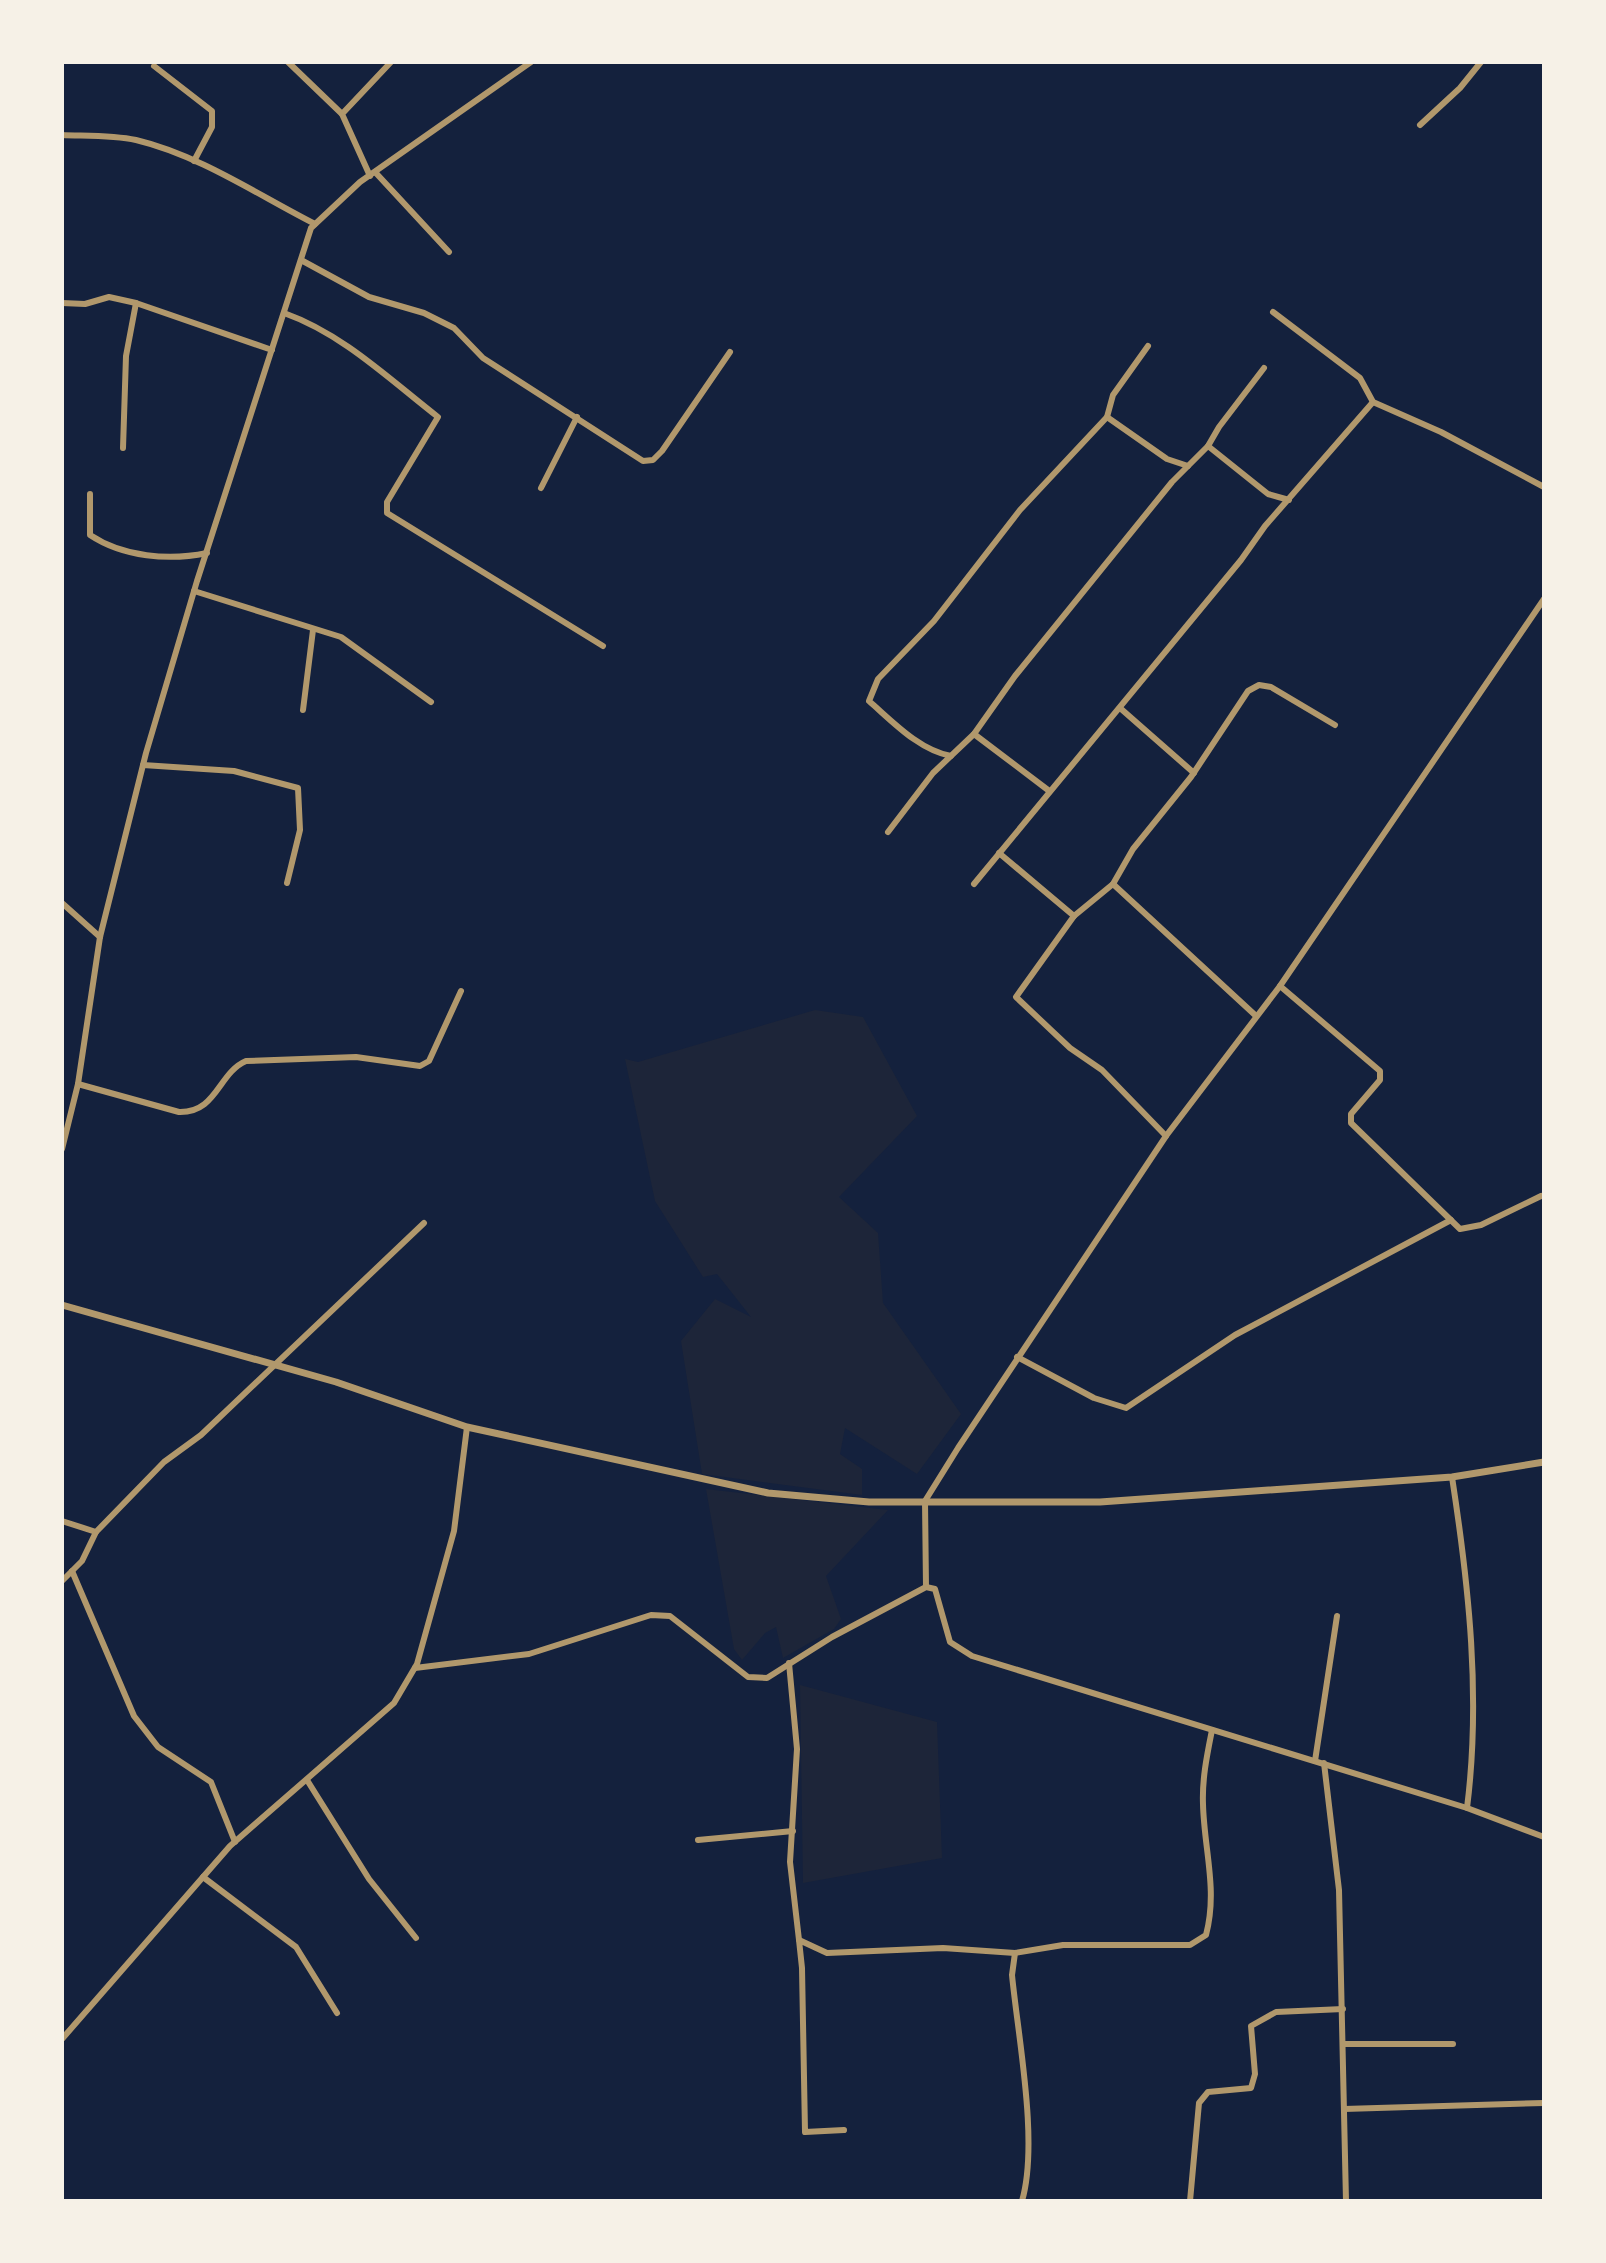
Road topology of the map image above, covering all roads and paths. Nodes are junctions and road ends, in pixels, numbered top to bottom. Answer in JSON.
{"nodes":[{"id":1,"x":288,"y":62,"type":"edge"},
{"id":2,"x":391,"y":62,"type":"edge"},
{"id":3,"x":531,"y":62,"type":"edge"},
{"id":4,"x":1481,"y":62,"type":"edge"},
{"id":5,"x":154,"y":66,"type":"dead end"},
{"id":6,"x":342,"y":114,"type":"junction"},
{"id":7,"x":1420,"y":125,"type":"dead end"},
{"id":8,"x":62,"y":135,"type":"edge"},
{"id":9,"x":194,"y":161,"type":"junction"},
{"id":10,"x":372,"y":174,"type":"junction"},
{"id":11,"x":315,"y":224,"type":"junction"},
{"id":12,"x":449,"y":252,"type":"dead end"},
{"id":13,"x":301,"y":260,"type":"junction"},
{"id":14,"x":62,"y":303,"type":"edge"},
{"id":15,"x":136,"y":303,"type":"junction"},
{"id":16,"x":1273,"y":312,"type":"dead end"},
{"id":17,"x":284,"y":313,"type":"junction"},
{"id":18,"x":1148,"y":346,"type":"dead end"},
{"id":19,"x":272,"y":350,"type":"junction"},
{"id":20,"x":730,"y":352,"type":"dead end"},
{"id":21,"x":1264,"y":368,"type":"dead end"},
{"id":22,"x":1373,"y":402,"type":"junction"},
{"id":23,"x":577,"y":417,"type":"junction"},
{"id":24,"x":1107,"y":417,"type":"junction"},
{"id":25,"x":1208,"y":446,"type":"junction"},
{"id":26,"x":123,"y":448,"type":"dead end"},
{"id":27,"x":1188,"y":466,"type":"junction"},
{"id":28,"x":1544,"y":487,"type":"edge"},
{"id":29,"x":541,"y":488,"type":"dead end"},
{"id":30,"x":90,"y":494,"type":"dead end"},
{"id":31,"x":1289,"y":500,"type":"junction"},
{"id":32,"x":207,"y":553,"type":"junction"},
{"id":33,"x":194,"y":591,"type":"junction"},
{"id":34,"x":1544,"y":599,"type":"edge"},
{"id":35,"x":313,"y":630,"type":"junction"},
{"id":36,"x":603,"y":646,"type":"dead end"},
{"id":37,"x":431,"y":702,"type":"dead end"},
{"id":38,"x":1120,"y":708,"type":"junction"},
{"id":39,"x":303,"y":710,"type":"dead end"},
{"id":40,"x":1335,"y":725,"type":"dead end"},
{"id":41,"x":974,"y":734,"type":"junction"},
{"id":42,"x":951,"y":756,"type":"junction"},
{"id":43,"x":143,"y":765,"type":"junction"},
{"id":44,"x":1194,"y":773,"type":"junction"},
{"id":45,"x":1048,"y":790,"type":"junction"},
{"id":46,"x":888,"y":832,"type":"dead end"},
{"id":47,"x":999,"y":853,"type":"junction"},
{"id":48,"x":287,"y":883,"type":"dead end"},
{"id":49,"x":974,"y":884,"type":"dead end"},
{"id":50,"x":1113,"y":884,"type":"junction"},
{"id":51,"x":62,"y":903,"type":"edge"},
{"id":52,"x":1074,"y":916,"type":"junction"},
{"id":53,"x":100,"y":937,"type":"junction"},
{"id":54,"x":1280,"y":986,"type":"junction"},
{"id":55,"x":461,"y":991,"type":"dead end"},
{"id":56,"x":1255,"y":1015,"type":"junction"},
{"id":57,"x":78,"y":1084,"type":"junction"},
{"id":58,"x":1166,"y":1136,"type":"junction"},
{"id":59,"x":62,"y":1149,"type":"edge"},
{"id":60,"x":1541,"y":1196,"type":"dead end"},
{"id":61,"x":1451,"y":1220,"type":"junction"},
{"id":62,"x":424,"y":1223,"type":"dead end"},
{"id":63,"x":62,"y":1305,"type":"edge"},
{"id":64,"x":1017,"y":1357,"type":"junction"},
{"id":65,"x":275,"y":1365,"type":"junction"},
{"id":66,"x":467,"y":1427,"type":"junction"},
{"id":67,"x":1544,"y":1462,"type":"edge"},
{"id":68,"x":1452,"y":1477,"type":"junction"},
{"id":69,"x":925,"y":1501,"type":"junction"},
{"id":70,"x":62,"y":1521,"type":"edge"},
{"id":71,"x":96,"y":1532,"type":"junction"},
{"id":72,"x":72,"y":1571,"type":"junction"},
{"id":73,"x":62,"y":1581,"type":"edge"},
{"id":74,"x":926,"y":1587,"type":"junction"},
{"id":75,"x":1337,"y":1616,"type":"dead end"},
{"id":76,"x":789,"y":1663,"type":"junction"},
{"id":77,"x":415,"y":1668,"type":"junction"},
{"id":78,"x":1212,"y":1730,"type":"junction"},
{"id":79,"x":1315,"y":1761,"type":"junction"},
{"id":80,"x":1324,"y":1763,"type":"junction"},
{"id":81,"x":307,"y":1780,"type":"junction"},
{"id":82,"x":1467,"y":1808,"type":"junction"},
{"id":83,"x":793,"y":1831,"type":"junction"},
{"id":84,"x":1544,"y":1837,"type":"edge"},
{"id":85,"x":698,"y":1840,"type":"dead end"},
{"id":86,"x":235,"y":1842,"type":"junction"},
{"id":87,"x":203,"y":1877,"type":"junction"},
{"id":88,"x":416,"y":1938,"type":"dead end"},
{"id":89,"x":799,"y":1940,"type":"junction"},
{"id":90,"x":1015,"y":1953,"type":"junction"},
{"id":91,"x":1343,"y":2009,"type":"junction"},
{"id":92,"x":337,"y":2013,"type":"dead end"},
{"id":93,"x":62,"y":2039,"type":"edge"},
{"id":94,"x":1343,"y":2044,"type":"junction"},
{"id":95,"x":1453,"y":2044,"type":"dead end"},
{"id":96,"x":1544,"y":2103,"type":"edge"},
{"id":97,"x":1344,"y":2109,"type":"junction"},
{"id":98,"x":844,"y":2130,"type":"dead end"},
{"id":99,"x":1022,"y":2201,"type":"edge"},
{"id":100,"x":1190,"y":2201,"type":"edge"},
{"id":101,"x":1346,"y":2201,"type":"edge"}],
"edges":[{"from":1,"to":6,"type":"street"},
{"from":2,"to":6,"type":"street"},
{"from":3,"to":10,"type":"street"},
{"from":4,"to":7,"type":"street"},
{"from":5,"to":9,"type":"street"},
{"from":6,"to":10,"type":"street"},
{"from":8,"to":9,"type":"street"},
{"from":9,"to":11,"type":"street"},
{"from":10,"to":11,"type":"street"},
{"from":10,"to":12,"type":"street"},
{"from":11,"to":13,"type":"street"},
{"from":13,"to":17,"type":"street"},
{"from":13,"to":23,"type":"street"},
{"from":14,"to":15,"type":"street"},
{"from":15,"to":19,"type":"street"},
{"from":15,"to":26,"type":"street"},
{"from":16,"to":22,"type":"street"},
{"from":17,"to":19,"type":"street"},
{"from":17,"to":36,"type":"street"},
{"from":18,"to":24,"type":"street"},
{"from":19,"to":32,"type":"street"},
{"from":20,"to":23,"type":"street"},
{"from":21,"to":25,"type":"street"},
{"from":22,"to":28,"type":"street"},
{"from":22,"to":31,"type":"street"},
{"from":23,"to":29,"type":"street"},
{"from":24,"to":27,"type":"street"},
{"from":24,"to":42,"type":"street"},
{"from":25,"to":27,"type":"street"},
{"from":25,"to":31,"type":"street"},
{"from":27,"to":41,"type":"street"},
{"from":30,"to":32,"type":"street"},
{"from":31,"to":38,"type":"street"},
{"from":32,"to":33,"type":"street"},
{"from":33,"to":35,"type":"street"},
{"from":33,"to":43,"type":"street"},
{"from":34,"to":54,"type":"street"},
{"from":35,"to":37,"type":"street"},
{"from":35,"to":39,"type":"street"},
{"from":38,"to":44,"type":"street"},
{"from":38,"to":45,"type":"street"},
{"from":40,"to":44,"type":"street"},
{"from":41,"to":42,"type":"street"},
{"from":41,"to":45,"type":"street"},
{"from":42,"to":46,"type":"street"},
{"from":43,"to":48,"type":"street"},
{"from":43,"to":53,"type":"street"},
{"from":44,"to":50,"type":"street"},
{"from":45,"to":47,"type":"street"},
{"from":47,"to":49,"type":"street"},
{"from":47,"to":52,"type":"street"},
{"from":50,"to":52,"type":"street"},
{"from":50,"to":56,"type":"street"},
{"from":51,"to":53,"type":"street"},
{"from":52,"to":58,"type":"street"},
{"from":53,"to":57,"type":"street"},
{"from":54,"to":56,"type":"street"},
{"from":54,"to":61,"type":"street"},
{"from":55,"to":57,"type":"street"},
{"from":56,"to":58,"type":"street"},
{"from":57,"to":59,"type":"street"},
{"from":58,"to":64,"type":"street"},
{"from":60,"to":61,"type":"street"},
{"from":61,"to":64,"type":"street"},
{"from":62,"to":65,"type":"street"},
{"from":63,"to":65,"type":"street"},
{"from":64,"to":69,"type":"street"},
{"from":65,"to":66,"type":"street"},
{"from":65,"to":71,"type":"street"},
{"from":66,"to":69,"type":"street"},
{"from":66,"to":77,"type":"street"},
{"from":67,"to":68,"type":"street"},
{"from":68,"to":69,"type":"street"},
{"from":68,"to":82,"type":"street"},
{"from":69,"to":74,"type":"street"},
{"from":70,"to":71,"type":"street"},
{"from":71,"to":72,"type":"street"},
{"from":72,"to":73,"type":"street"},
{"from":72,"to":86,"type":"street"},
{"from":74,"to":76,"type":"street"},
{"from":74,"to":78,"type":"street"},
{"from":75,"to":79,"type":"street"},
{"from":76,"to":77,"type":"street"},
{"from":76,"to":83,"type":"street"},
{"from":77,"to":81,"type":"street"},
{"from":78,"to":79,"type":"street"},
{"from":78,"to":90,"type":"street"},
{"from":79,"to":80,"type":"street"},
{"from":80,"to":82,"type":"street"},
{"from":80,"to":91,"type":"street"},
{"from":81,"to":86,"type":"street"},
{"from":81,"to":88,"type":"street"},
{"from":82,"to":84,"type":"street"},
{"from":83,"to":85,"type":"street"},
{"from":83,"to":89,"type":"street"},
{"from":86,"to":87,"type":"street"},
{"from":87,"to":92,"type":"street"},
{"from":87,"to":93,"type":"street"},
{"from":89,"to":90,"type":"street"},
{"from":89,"to":98,"type":"street"},
{"from":90,"to":99,"type":"street"},
{"from":91,"to":94,"type":"street"},
{"from":91,"to":100,"type":"street"},
{"from":94,"to":95,"type":"street"},
{"from":94,"to":97,"type":"street"},
{"from":96,"to":97,"type":"street"},
{"from":97,"to":101,"type":"street"}]}
